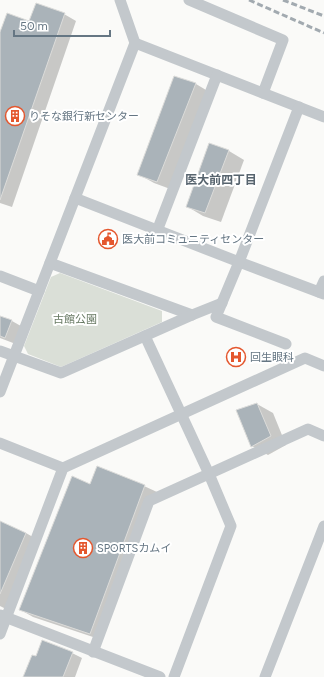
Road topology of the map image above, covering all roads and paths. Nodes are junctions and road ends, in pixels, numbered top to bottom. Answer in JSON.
{"nodes":[{"id":1,"x":120,"y":0,"type":"edge"},
{"id":2,"x":189,"y":0,"type":"edge"},
{"id":3,"x":135,"y":43,"type":"junction"},
{"id":4,"x":217,"y":75,"type":"junction"},
{"id":5,"x":263,"y":93,"type":"junction"},
{"id":6,"x":299,"y":107,"type":"junction"},
{"id":7,"x":324,"y":117,"type":"edge"},
{"id":8,"x":75,"y":198,"type":"junction"},
{"id":9,"x":157,"y":231,"type":"junction"},
{"id":10,"x":239,"y":262,"type":"junction"},
{"id":11,"x":50,"y":263,"type":"junction"},
{"id":12,"x":0,"y":276,"type":"edge"},
{"id":13,"x":324,"y":280,"type":"edge"},
{"id":14,"x":39,"y":291,"type":"junction"},
{"id":15,"x":322,"y":293,"type":"edge"},
{"id":16,"x":222,"y":303,"type":"junction"},
{"id":17,"x":192,"y":315,"type":"junction"},
{"id":18,"x":145,"y":336,"type":"junction"},
{"id":19,"x":286,"y":344,"type":"dead end"},
{"id":20,"x":0,"y":350,"type":"edge"},
{"id":21,"x":14,"y":356,"type":"junction"},
{"id":22,"x":324,"y":366,"type":"edge"},
{"id":23,"x":0,"y":392,"type":"edge"},
{"id":24,"x":181,"y":415,"type":"junction"},
{"id":25,"x":324,"y":436,"type":"edge"},
{"id":26,"x":0,"y":444,"type":"edge"},
{"id":27,"x":63,"y":468,"type":"junction"},
{"id":28,"x":209,"y":474,"type":"junction"},
{"id":29,"x":324,"y":526,"type":"edge"},
{"id":30,"x":3,"y":616,"type":"edge"},
{"id":31,"x":0,"y":634,"type":"edge"},
{"id":32,"x":93,"y":652,"type":"junction"},
{"id":33,"x":160,"y":677,"type":"edge"},
{"id":34,"x":174,"y":677,"type":"edge"},
{"id":35,"x":266,"y":677,"type":"edge"}],
"edges":[{"from":1,"to":3,"type":"street"},
{"from":2,"to":5,"type":"street"},
{"from":3,"to":4,"type":"street"},
{"from":3,"to":8,"type":"street"},
{"from":4,"to":5,"type":"street"},
{"from":4,"to":9,"type":"street"},
{"from":5,"to":6,"type":"street"},
{"from":6,"to":7,"type":"street"},
{"from":6,"to":10,"type":"street"},
{"from":8,"to":9,"type":"street"},
{"from":8,"to":11,"type":"street"},
{"from":9,"to":10,"type":"street"},
{"from":10,"to":15,"type":"street"},
{"from":10,"to":16,"type":"street"},
{"from":11,"to":14,"type":"street"},
{"from":11,"to":17,"type":"street"},
{"from":12,"to":14,"type":"street"},
{"from":13,"to":15,"type":"street"},
{"from":14,"to":21,"type":"street"},
{"from":16,"to":17,"type":"street"},
{"from":16,"to":19,"type":"street"},
{"from":17,"to":18,"type":"street"},
{"from":18,"to":21,"type":"street"},
{"from":18,"to":24,"type":"street"},
{"from":20,"to":21,"type":"street"},
{"from":21,"to":23,"type":"street"},
{"from":22,"to":24,"type":"street"},
{"from":24,"to":27,"type":"street"},
{"from":24,"to":28,"type":"street"},
{"from":25,"to":28,"type":"street"},
{"from":26,"to":27,"type":"street"},
{"from":27,"to":30,"type":"street"},
{"from":28,"to":32,"type":"street"},
{"from":28,"to":34,"type":"street"},
{"from":29,"to":35,"type":"street"},
{"from":30,"to":31,"type":"street"},
{"from":30,"to":32,"type":"street"},
{"from":32,"to":33,"type":"street"}]}
